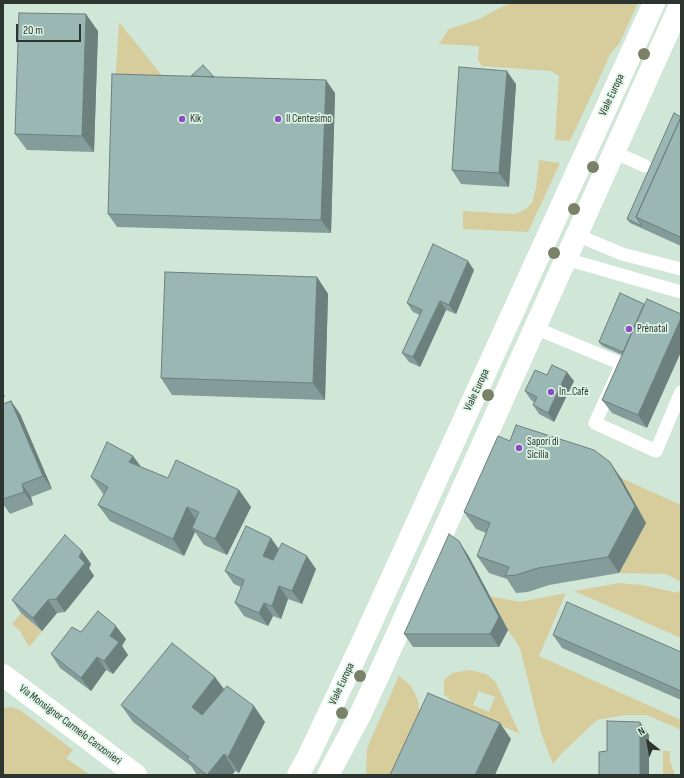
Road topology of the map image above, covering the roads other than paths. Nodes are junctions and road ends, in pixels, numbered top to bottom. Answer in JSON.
{"nodes":[{"id":1,"x":654,"y":3,"type":"edge"},
{"id":2,"x":681,"y":3,"type":"edge"},
{"id":3,"x":614,"y":152,"type":"junction"},
{"id":4,"x":645,"y":166,"type":"dead end"},
{"id":5,"x":577,"y":235,"type":"junction"},
{"id":6,"x":566,"y":259,"type":"junction"},
{"id":7,"x":681,"y":269,"type":"edge"},
{"id":8,"x":681,"y":292,"type":"edge"},
{"id":9,"x":535,"y":328,"type":"junction"},
{"id":10,"x":681,"y":392,"type":"edge"},
{"id":11,"x":3,"y":675,"type":"edge"},
{"id":12,"x":136,"y":775,"type":"edge"},
{"id":13,"x":298,"y":775,"type":"edge"},
{"id":14,"x":328,"y":775,"type":"edge"}],
"edges":[{"from":1,"to":13,"type":"main road","name":"Viale Europa"},
{"from":2,"to":3,"type":"main road"},
{"from":3,"to":4,"type":"lane"},
{"from":3,"to":5,"type":"main road"},
{"from":5,"to":6,"type":"main road"},
{"from":5,"to":7,"type":"lane"},
{"from":6,"to":8,"type":"lane"},
{"from":6,"to":9,"type":"main road"},
{"from":9,"to":10,"type":"lane"},
{"from":9,"to":14,"type":"main road"},
{"from":11,"to":12,"type":"main road","name":"Via Monsignor Carmelo Canzonieri"}]}
